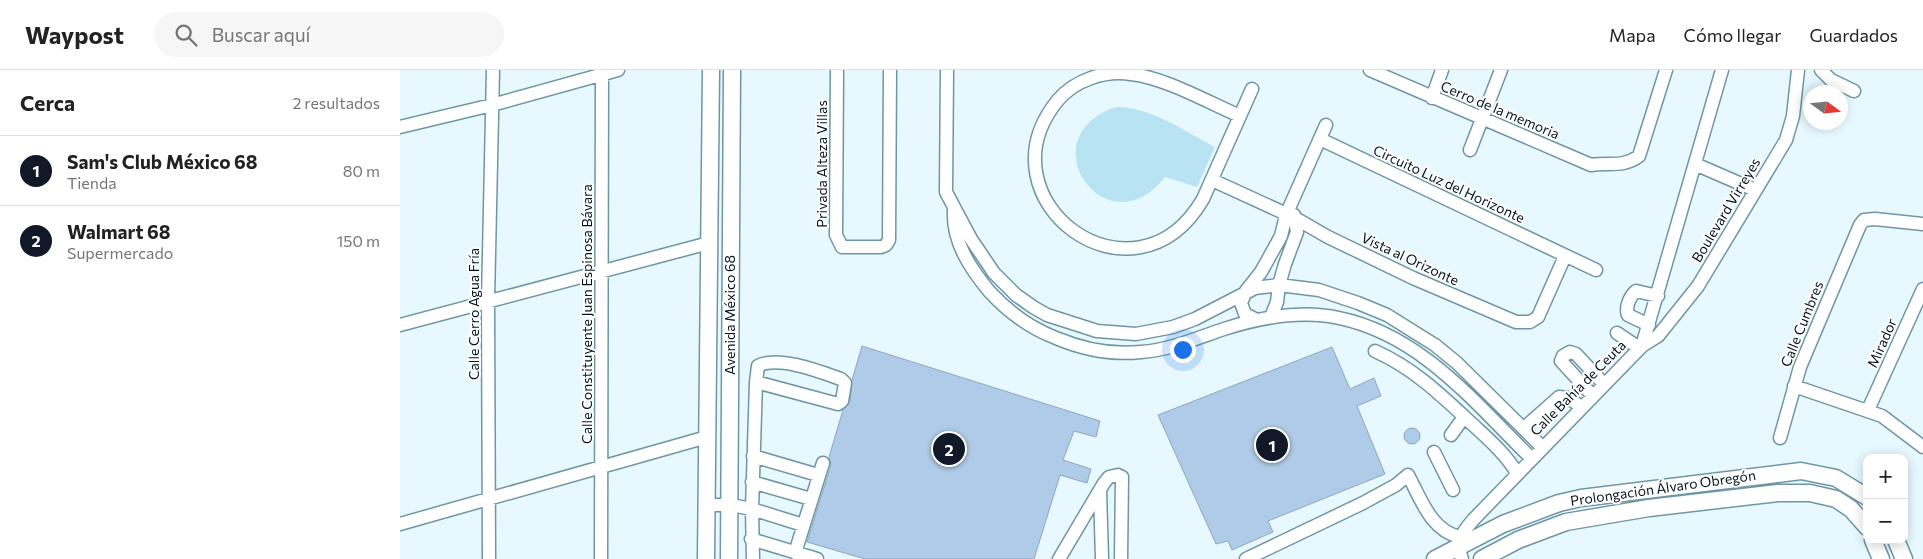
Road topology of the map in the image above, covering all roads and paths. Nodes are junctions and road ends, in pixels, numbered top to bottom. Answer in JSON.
{"nodes":[{"id":1,"x":493,"y":70,"type":"edge"},
{"id":2,"x":618,"y":70,"type":"edge"},
{"id":3,"x":711,"y":70,"type":"edge"},
{"id":4,"x":732,"y":70,"type":"edge"},
{"id":5,"x":837,"y":70,"type":"edge"},
{"id":6,"x":890,"y":70,"type":"edge"},
{"id":7,"x":947,"y":70,"type":"edge"},
{"id":8,"x":1370,"y":70,"type":"edge"},
{"id":9,"x":1442,"y":70,"type":"edge"},
{"id":10,"x":1502,"y":70,"type":"edge"},
{"id":11,"x":1666,"y":70,"type":"edge"},
{"id":12,"x":1722,"y":70,"type":"edge"},
{"id":13,"x":1798,"y":70,"type":"edge"},
{"id":14,"x":1821,"y":70,"type":"edge"},
{"id":15,"x":602,"y":72,"type":"edge"},
{"id":16,"x":1394,"y":75,"type":"edge"},
{"id":17,"x":1252,"y":89,"type":"dead end"},
{"id":18,"x":1854,"y":90,"type":"dead end"},
{"id":19,"x":1432,"y":98,"type":"junction"},
{"id":20,"x":492,"y":105,"type":"junction"},
{"id":21,"x":1240,"y":116,"type":"junction"},
{"id":22,"x":1482,"y":120,"type":"junction"},
{"id":23,"x":1326,"y":125,"type":"dead end"},
{"id":24,"x":400,"y":127,"type":"edge"},
{"id":25,"x":1320,"y":139,"type":"junction"},
{"id":26,"x":1470,"y":150,"type":"dead end"},
{"id":27,"x":1695,"y":164,"type":"junction"},
{"id":28,"x":1212,"y":180,"type":"junction"},
{"id":29,"x":1755,"y":190,"type":"junction"},
{"id":30,"x":954,"y":210,"type":"junction"},
{"id":31,"x":1290,"y":216,"type":"junction"},
{"id":32,"x":1923,"y":224,"type":"edge"},
{"id":33,"x":709,"y":243,"type":"junction"},
{"id":34,"x":1565,"y":256,"type":"junction"},
{"id":35,"x":603,"y":270,"type":"junction"},
{"id":36,"x":1596,"y":270,"type":"dead end"},
{"id":37,"x":1279,"y":285,"type":"junction"},
{"id":38,"x":1923,"y":289,"type":"edge"},
{"id":39,"x":1246,"y":291,"type":"junction"},
{"id":40,"x":1658,"y":296,"type":"junction"},
{"id":41,"x":488,"y":300,"type":"junction"},
{"id":42,"x":1271,"y":317,"type":"junction"},
{"id":43,"x":1257,"y":320,"type":"junction"},
{"id":44,"x":400,"y":325,"type":"edge"},
{"id":45,"x":1649,"y":325,"type":"junction"},
{"id":46,"x":1617,"y":333,"type":"dead end"},
{"id":47,"x":1640,"y":347,"type":"junction"},
{"id":48,"x":1375,"y":352,"type":"dead end"},
{"id":49,"x":756,"y":382,"type":"junction"},
{"id":50,"x":1603,"y":383,"type":"junction"},
{"id":51,"x":1794,"y":386,"type":"junction"},
{"id":52,"x":1592,"y":395,"type":"junction"},
{"id":53,"x":1581,"y":407,"type":"junction"},
{"id":54,"x":1868,"y":410,"type":"junction"},
{"id":55,"x":1464,"y":417,"type":"junction"},
{"id":56,"x":1524,"y":428,"type":"junction"},
{"id":57,"x":1451,"y":435,"type":"dead end"},
{"id":58,"x":708,"y":437,"type":"junction"},
{"id":59,"x":1780,"y":438,"type":"dead end"},
{"id":60,"x":1542,"y":447,"type":"junction"},
{"id":61,"x":1923,"y":447,"type":"edge"},
{"id":62,"x":1434,"y":452,"type":"dead end"},
{"id":63,"x":753,"y":456,"type":"junction"},
{"id":64,"x":1531,"y":458,"type":"junction"},
{"id":65,"x":602,"y":467,"type":"junction"},
{"id":66,"x":1517,"y":473,"type":"junction"},
{"id":67,"x":752,"y":482,"type":"junction"},
{"id":68,"x":1100,"y":490,"type":"junction"},
{"id":69,"x":1453,"y":490,"type":"dead end"},
{"id":70,"x":1863,"y":493,"type":"edge"},
{"id":71,"x":489,"y":498,"type":"junction"},
{"id":72,"x":811,"y":499,"type":"junction"},
{"id":73,"x":708,"y":505,"type":"junction"},
{"id":74,"x":731,"y":505,"type":"junction"},
{"id":75,"x":752,"y":509,"type":"junction"},
{"id":76,"x":1863,"y":522,"type":"edge"},
{"id":77,"x":400,"y":524,"type":"edge"},
{"id":78,"x":803,"y":525,"type":"junction"},
{"id":79,"x":751,"y":539,"type":"junction"},
{"id":80,"x":1875,"y":544,"type":"edge"},
{"id":81,"x":1898,"y":544,"type":"edge"},
{"id":82,"x":1460,"y":548,"type":"edge"},
{"id":83,"x":795,"y":552,"type":"junction"},
{"id":84,"x":489,"y":559,"type":"edge"},
{"id":85,"x":600,"y":559,"type":"edge"},
{"id":86,"x":706,"y":559,"type":"edge"},
{"id":87,"x":729,"y":559,"type":"edge"},
{"id":88,"x":753,"y":559,"type":"edge"},
{"id":89,"x":817,"y":559,"type":"edge"},
{"id":90,"x":1059,"y":559,"type":"edge"},
{"id":91,"x":1102,"y":559,"type":"edge"},
{"id":92,"x":1121,"y":559,"type":"edge"},
{"id":93,"x":1246,"y":559,"type":"edge"},
{"id":94,"x":1435,"y":559,"type":"edge"},
{"id":95,"x":1482,"y":559,"type":"edge"},
{"id":96,"x":1881,"y":559,"type":"edge"},
{"id":97,"x":1904,"y":559,"type":"edge"}],
"edges":[{"from":1,"to":20,"type":"street","name":"Calle Cerro Agua Fría"},
{"from":2,"to":15,"type":"street"},
{"from":3,"to":33,"type":"main road","name":"Avenida México 68"},
{"from":4,"to":74,"type":"main road","name":"Avenida México 68"},
{"from":5,"to":6,"type":"street","name":"Privada Alteza Villas"},
{"from":7,"to":30,"type":"street"},
{"from":8,"to":16,"type":"street","name":"Cerro de la memoria"},
{"from":9,"to":19,"type":"street"},
{"from":10,"to":22,"type":"street"},
{"from":11,"to":22,"type":"street","name":"Cerro de la memoria"},
{"from":12,"to":27,"type":"street","name":"Calle Bahía de Ceuta"},
{"from":13,"to":29,"type":"street","name":"Boulevard Virreyes"},
{"from":14,"to":18,"type":"street"},
{"from":15,"to":20,"type":"street"},
{"from":15,"to":35,"type":"street","name":"Calle Constituyente Juan Espinosa Bávara"},
{"from":16,"to":19,"type":"street","name":"Cerro de la memoria"},
{"from":17,"to":21,"type":"street"},
{"from":19,"to":22,"type":"street","name":"Cerro de la memoria"},
{"from":20,"to":24,"type":"street"},
{"from":20,"to":41,"type":"street","name":"Calle Cerro Agua Fría"},
{"from":21,"to":28,"type":"street"},
{"from":21,"to":28,"type":"street"},
{"from":22,"to":26,"type":"street"},
{"from":23,"to":25,"type":"street"},
{"from":25,"to":31,"type":"street"},
{"from":25,"to":34,"type":"street","name":"Circuito Luz del Horizonte"},
{"from":27,"to":29,"type":"street"},
{"from":27,"to":40,"type":"street","name":"Calle Bahía de Ceuta"},
{"from":28,"to":31,"type":"street","name":"Vista al Orizonte"},
{"from":29,"to":47,"type":"street","name":"Boulevard Virreyes"},
{"from":30,"to":39,"type":"street"},
{"from":30,"to":43,"type":"street"},
{"from":31,"to":34,"type":"street","name":"Vista al Orizonte"},
{"from":31,"to":37,"type":"street"},
{"from":31,"to":39,"type":"street"},
{"from":32,"to":51,"type":"street","name":"Calle Cumbres"},
{"from":33,"to":35,"type":"street"},
{"from":33,"to":58,"type":"main road","name":"Avenida México 68"},
{"from":34,"to":36,"type":"street","name":"Circuito Luz del Horizonte"},
{"from":35,"to":41,"type":"street"},
{"from":35,"to":65,"type":"street","name":"Calle Constituyente Juan Espinosa Bávara"},
{"from":37,"to":39,"type":"street"},
{"from":37,"to":42,"type":"street"},
{"from":37,"to":56,"type":"street"},
{"from":38,"to":54,"type":"street","name":"Mirador"},
{"from":39,"to":43,"type":"street"},
{"from":40,"to":45,"type":"street","name":"Calle Bahía de Ceuta"},
{"from":40,"to":45,"type":"street"},
{"from":41,"to":44,"type":"street"},
{"from":41,"to":71,"type":"street","name":"Calle Cerro Agua Fría"},
{"from":42,"to":43,"type":"street"},
{"from":42,"to":64,"type":"street"},
{"from":45,"to":47,"type":"street","name":"Calle Bahía de Ceuta"},
{"from":46,"to":47,"type":"street"},
{"from":47,"to":50,"type":"street","name":"Calle Bahía de Ceuta"},
{"from":48,"to":55,"type":"street"},
{"from":49,"to":49,"type":"street"},
{"from":49,"to":63,"type":"street"},
{"from":50,"to":52,"type":"street","name":"Calle Bahía de Ceuta"},
{"from":50,"to":52,"type":"street"},
{"from":51,"to":54,"type":"street"},
{"from":51,"to":59,"type":"street","name":"Calle Cumbres"},
{"from":52,"to":53,"type":"street","name":"Calle Bahía de Ceuta"},
{"from":53,"to":56,"type":"street"},
{"from":53,"to":60,"type":"street","name":"Calle Bahía de Ceuta"},
{"from":54,"to":61,"type":"street"},
{"from":55,"to":57,"type":"street"},
{"from":55,"to":66,"type":"street"},
{"from":56,"to":60,"type":"street"},
{"from":58,"to":65,"type":"street"},
{"from":58,"to":73,"type":"main road","name":"Avenida México 68"},
{"from":60,"to":64,"type":"street","name":"Calle Bahía de Ceuta"},
{"from":62,"to":69,"type":"street"},
{"from":63,"to":67,"type":"street"},
{"from":63,"to":72,"type":"street"},
{"from":64,"to":66,"type":"street","name":"Calle Bahía de Ceuta"},
{"from":65,"to":71,"type":"street"},
{"from":65,"to":85,"type":"street","name":"Calle Constituyente Juan Espinosa Bávara"},
{"from":66,"to":82,"type":"street","name":"Calle Bahía de Ceuta"},
{"from":67,"to":72,"type":"street"},
{"from":67,"to":75,"type":"street"},
{"from":68,"to":90,"type":"street"},
{"from":68,"to":91,"type":"street"},
{"from":68,"to":92,"type":"street"},
{"from":70,"to":82,"type":"main road","name":"Prolongación Álvaro Obregón"},
{"from":71,"to":77,"type":"street"},
{"from":71,"to":84,"type":"street","name":"Calle Cerro Agua Fría"},
{"from":72,"to":78,"type":"street"},
{"from":73,"to":74,"type":"street"},
{"from":73,"to":86,"type":"main road","name":"Avenida México 68"},
{"from":74,"to":75,"type":"street"},
{"from":74,"to":87,"type":"main road","name":"Avenida México 68"},
{"from":75,"to":78,"type":"street"},
{"from":75,"to":79,"type":"street"},
{"from":76,"to":95,"type":"main road","name":"Prolongación Álvaro Obregón"},
{"from":78,"to":83,"type":"street"},
{"from":79,"to":83,"type":"street"},
{"from":79,"to":88,"type":"street"},
{"from":80,"to":96,"type":"main road"},
{"from":81,"to":97,"type":"main road"},
{"from":82,"to":93,"type":"street"},
{"from":82,"to":94,"type":"main road","name":"Prolongación Álvaro Obregón"},
{"from":83,"to":89,"type":"street"}]}
